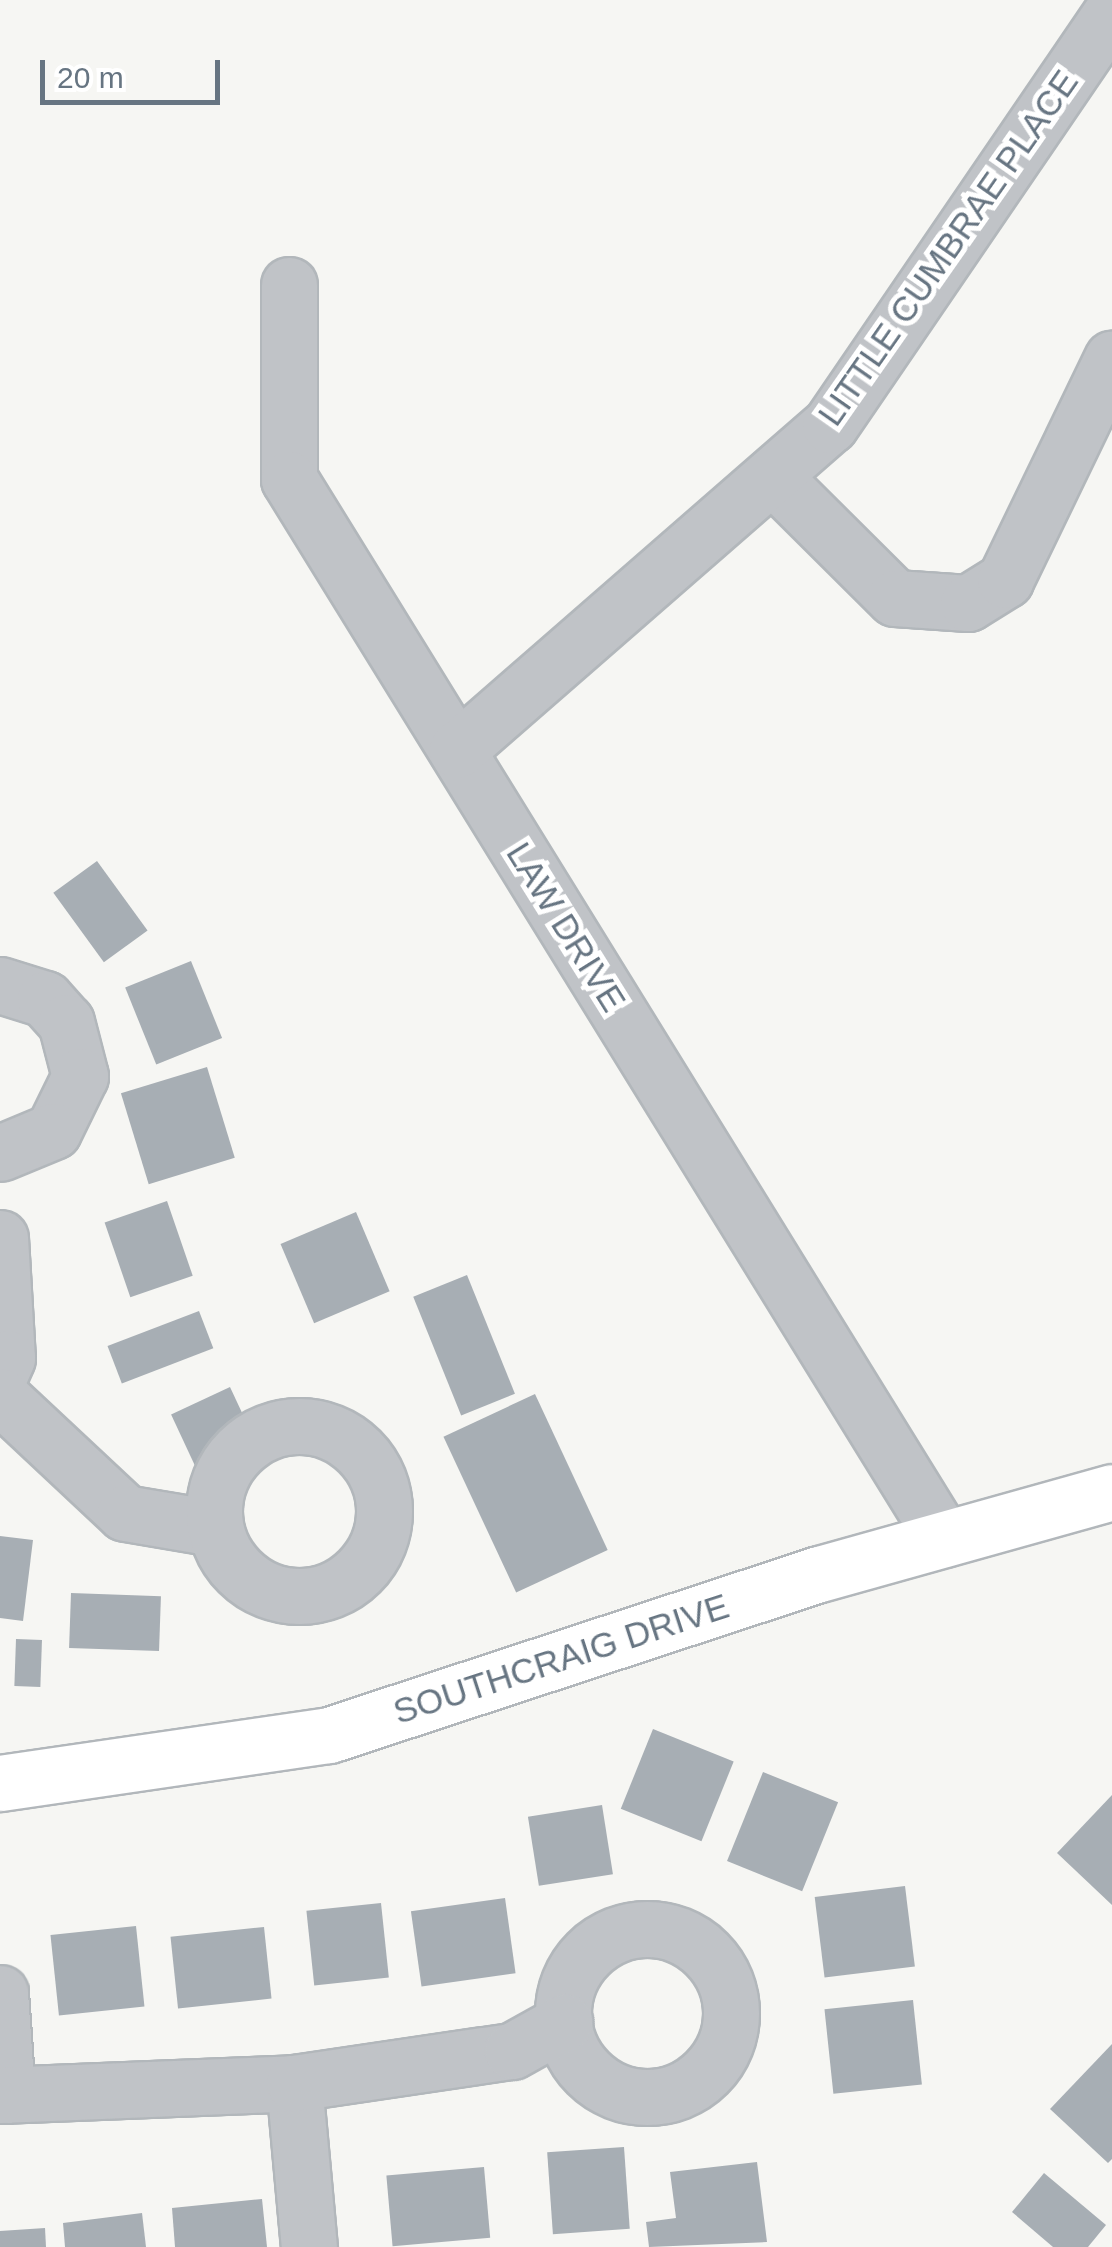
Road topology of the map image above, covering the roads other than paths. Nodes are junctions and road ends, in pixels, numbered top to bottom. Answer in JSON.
{"nodes":[{"id":1,"x":1112,"y":12,"type":"edge"},
{"id":2,"x":289,"y":285,"type":"dead end"},
{"id":3,"x":1112,"y":359,"type":"edge"},
{"id":4,"x":772,"y":476,"type":"junction"},
{"id":5,"x":457,"y":750,"type":"junction"},
{"id":6,"x":0,"y":984,"type":"edge"},
{"id":7,"x":0,"y":1153,"type":"edge"},
{"id":8,"x":0,"y":1238,"type":"edge"},
{"id":9,"x":0,"y":1374,"type":"edge"},
{"id":10,"x":0,"y":1396,"type":"edge"},
{"id":11,"x":1112,"y":1492,"type":"edge"},
{"id":12,"x":215,"y":1528,"type":"dead end"},
{"id":13,"x":944,"y":1539,"type":"junction"},
{"id":14,"x":0,"y":1783,"type":"edge"},
{"id":15,"x":0,"y":1992,"type":"edge"},
{"id":16,"x":564,"y":2022,"type":"dead end"},
{"id":17,"x":294,"y":2082,"type":"junction"},
{"id":18,"x":3,"y":2095,"type":"edge"},
{"id":19,"x":309,"y":2247,"type":"edge"}],
"edges":[{"from":1,"to":4,"type":"street","name":"LITTLE CUMBRAE PLACE"},
{"from":2,"to":5,"type":"street","name":"LAW DRIVE"},
{"from":3,"to":4,"type":"street"},
{"from":4,"to":5,"type":"street","name":"LITTLE CUMBRAE PLACE"},
{"from":5,"to":13,"type":"street","name":"LAW DRIVE"},
{"from":6,"to":7,"type":"street"},
{"from":8,"to":9,"type":"street"},
{"from":10,"to":12,"type":"street"},
{"from":11,"to":13,"type":"street","name":"SOUTHCRAIG DRIVE"},
{"from":13,"to":14,"type":"street","name":"SOUTHCRAIG DRIVE"},
{"from":15,"to":18,"type":"street"},
{"from":16,"to":17,"type":"street"},
{"from":17,"to":18,"type":"street"},
{"from":17,"to":19,"type":"street"}]}
